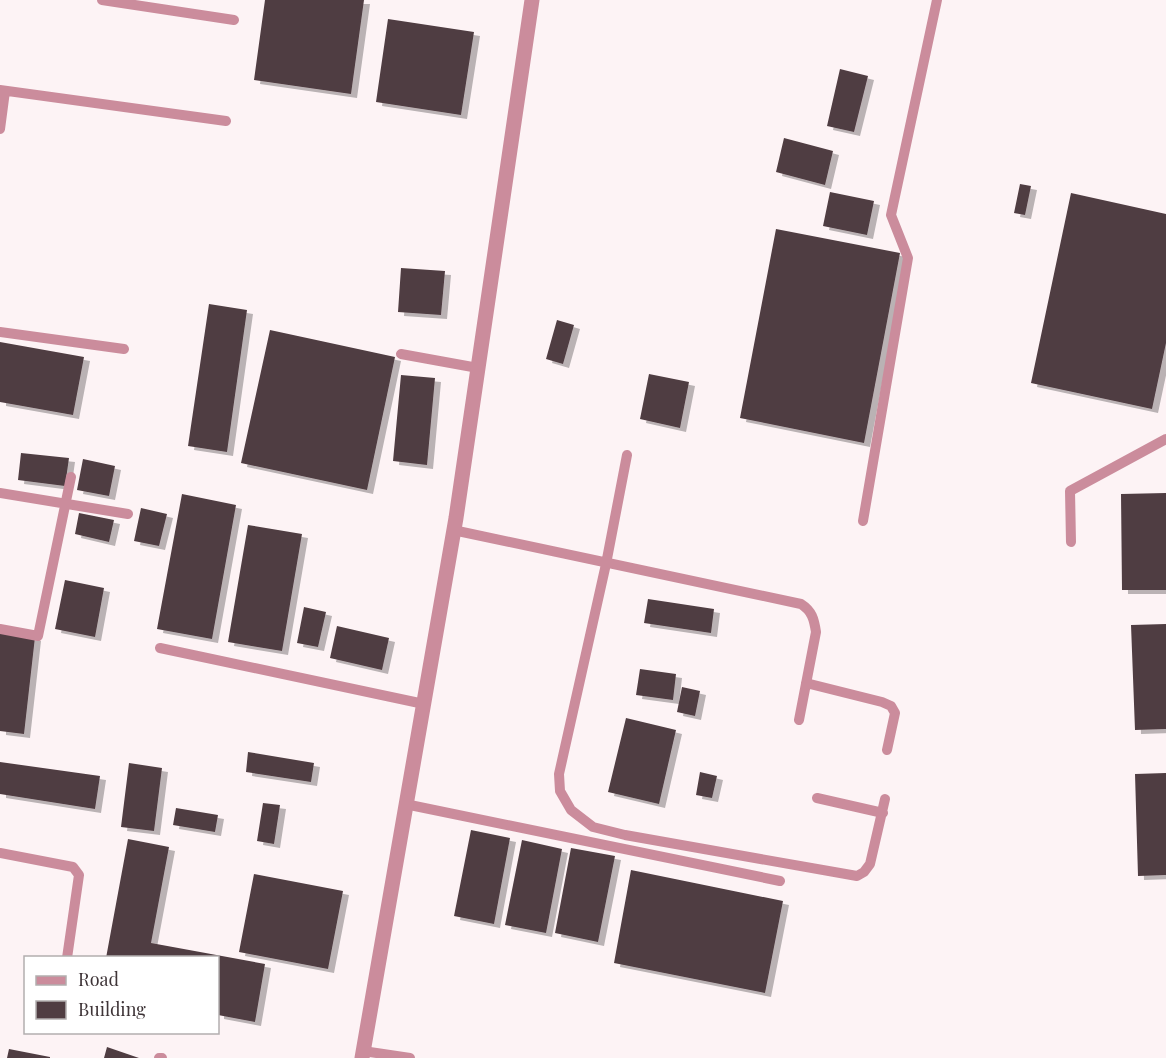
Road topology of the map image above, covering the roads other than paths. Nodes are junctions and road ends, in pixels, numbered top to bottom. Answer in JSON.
{"nodes":[{"id":1,"x":102,"y":0,"type":"edge"},
{"id":2,"x":532,"y":0,"type":"edge"},
{"id":3,"x":936,"y":0,"type":"edge"},
{"id":4,"x":234,"y":20,"type":"dead end"},
{"id":5,"x":2,"y":90,"type":"edge"},
{"id":6,"x":226,"y":121,"type":"dead end"},
{"id":7,"x":0,"y":129,"type":"edge"},
{"id":8,"x":0,"y":332,"type":"edge"},
{"id":9,"x":124,"y":350,"type":"dead end"},
{"id":10,"x":400,"y":354,"type":"dead end"},
{"id":11,"x":478,"y":368,"type":"junction"},
{"id":12,"x":1166,"y":439,"type":"edge"},
{"id":13,"x":627,"y":455,"type":"dead end"},
{"id":14,"x":71,"y":477,"type":"dead end"},
{"id":15,"x":0,"y":493,"type":"edge"},
{"id":16,"x":65,"y":504,"type":"junction"},
{"id":17,"x":128,"y":514,"type":"dead end"},
{"id":18,"x":863,"y":521,"type":"dead end"},
{"id":19,"x":453,"y":530,"type":"junction"},
{"id":20,"x":1071,"y":542,"type":"dead end"},
{"id":21,"x":606,"y":564,"type":"junction"},
{"id":22,"x":0,"y":629,"type":"edge"},
{"id":23,"x":160,"y":648,"type":"dead end"},
{"id":24,"x":806,"y":683,"type":"junction"},
{"id":25,"x":424,"y":704,"type":"junction"},
{"id":26,"x":799,"y":720,"type":"dead end"},
{"id":27,"x":887,"y":750,"type":"dead end"},
{"id":28,"x":817,"y":798,"type":"dead end"},
{"id":29,"x":885,"y":799,"type":"dead end"},
{"id":30,"x":405,"y":804,"type":"junction"},
{"id":31,"x":883,"y":813,"type":"junction"},
{"id":32,"x":0,"y":853,"type":"edge"},
{"id":33,"x":780,"y":880,"type":"dead end"},
{"id":34,"x":68,"y":956,"type":"edge"},
{"id":35,"x":362,"y":1055,"type":"edge"},
{"id":36,"x":410,"y":1058,"type":"edge"}],
"edges":[{"from":1,"to":4,"type":"lane"},
{"from":2,"to":11,"type":"street"},
{"from":3,"to":18,"type":"lane"},
{"from":5,"to":6,"type":"lane"},
{"from":5,"to":7,"type":"lane"},
{"from":8,"to":9,"type":"lane"},
{"from":10,"to":11,"type":"lane"},
{"from":11,"to":19,"type":"street"},
{"from":12,"to":20,"type":"lane"},
{"from":13,"to":21,"type":"lane"},
{"from":14,"to":16,"type":"lane"},
{"from":15,"to":16,"type":"lane"},
{"from":16,"to":17,"type":"lane"},
{"from":16,"to":22,"type":"lane"},
{"from":19,"to":21,"type":"lane"},
{"from":19,"to":25,"type":"street"},
{"from":21,"to":24,"type":"lane"},
{"from":21,"to":31,"type":"lane"},
{"from":23,"to":25,"type":"lane"},
{"from":24,"to":26,"type":"lane"},
{"from":24,"to":27,"type":"lane"},
{"from":25,"to":30,"type":"street"},
{"from":28,"to":31,"type":"lane"},
{"from":29,"to":31,"type":"lane"},
{"from":30,"to":33,"type":"lane"},
{"from":30,"to":35,"type":"street"},
{"from":32,"to":34,"type":"lane"},
{"from":35,"to":36,"type":"lane"}]}
